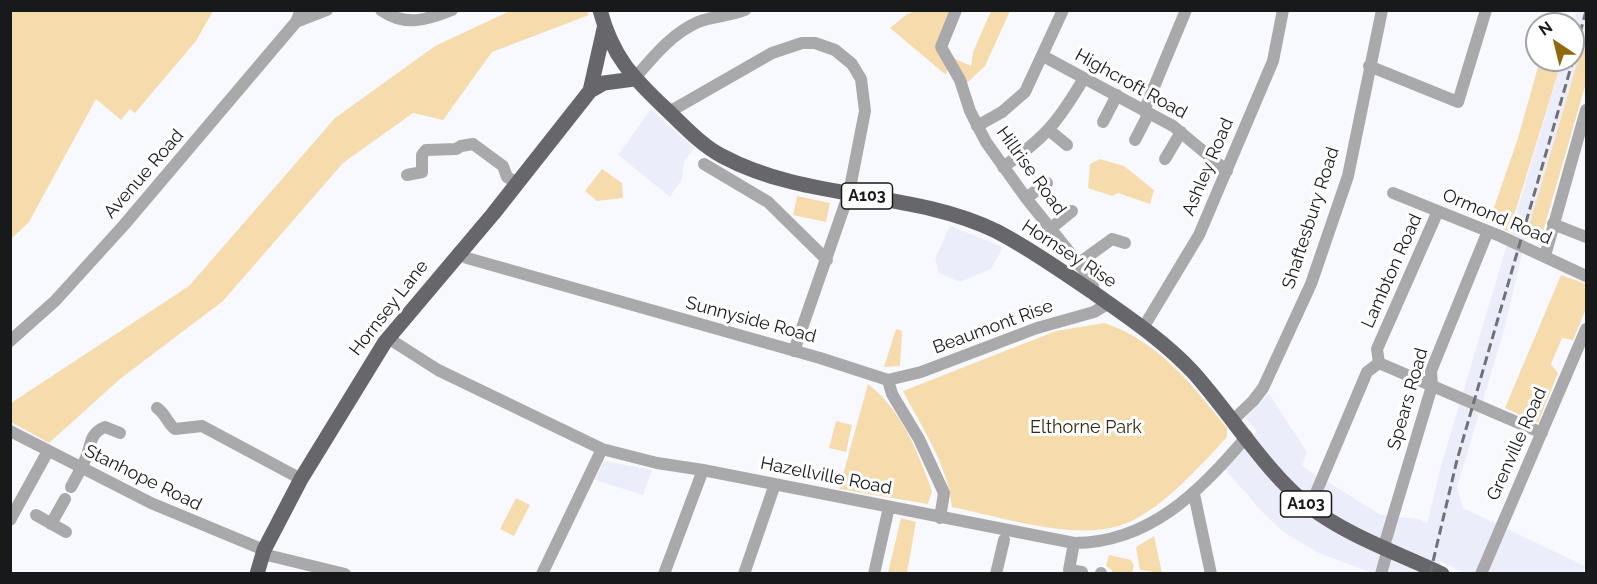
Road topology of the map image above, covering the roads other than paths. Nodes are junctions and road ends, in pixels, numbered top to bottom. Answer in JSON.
{"nodes":[{"id":1,"x":301,"y":10,"type":"edge"},
{"id":2,"x":327,"y":10,"type":"edge"},
{"id":3,"x":381,"y":10,"type":"edge"},
{"id":4,"x":452,"y":10,"type":"edge"},
{"id":5,"x":600,"y":10,"type":"edge"},
{"id":6,"x":745,"y":10,"type":"edge"},
{"id":7,"x":956,"y":10,"type":"edge"},
{"id":8,"x":1063,"y":10,"type":"edge"},
{"id":9,"x":1186,"y":10,"type":"edge"},
{"id":10,"x":1283,"y":10,"type":"edge"},
{"id":11,"x":1382,"y":10,"type":"edge"},
{"id":12,"x":1486,"y":10,"type":"edge"},
{"id":13,"x":296,"y":22,"type":"junction"},
{"id":14,"x":607,"y":36,"type":"junction"},
{"id":15,"x":1043,"y":56,"type":"junction"},
{"id":16,"x":1369,"y":66,"type":"junction"},
{"id":17,"x":1084,"y":78,"type":"junction"},
{"id":18,"x":634,"y":79,"type":"junction"},
{"id":19,"x":590,"y":91,"type":"junction"},
{"id":20,"x":1117,"y":95,"type":"junction"},
{"id":21,"x":1587,"y":110,"type":"edge"},
{"id":22,"x":669,"y":112,"type":"junction"},
{"id":23,"x":1146,"y":112,"type":"junction"},
{"id":24,"x":1103,"y":122,"type":"dead end"},
{"id":25,"x":974,"y":125,"type":"junction"},
{"id":26,"x":1050,"y":130,"type":"junction"},
{"id":27,"x":1181,"y":132,"type":"junction"},
{"id":28,"x":1135,"y":140,"type":"dead end"},
{"id":29,"x":1066,"y":145,"type":"dead end"},
{"id":30,"x":1166,"y":159,"type":"dead end"},
{"id":31,"x":704,"y":164,"type":"dead end"},
{"id":32,"x":1003,"y":167,"type":"junction"},
{"id":33,"x":1227,"y":171,"type":"junction"},
{"id":34,"x":407,"y":175,"type":"dead end"},
{"id":35,"x":517,"y":183,"type":"junction"},
{"id":36,"x":1047,"y":183,"type":"dead end"},
{"id":37,"x":849,"y":193,"type":"junction"},
{"id":38,"x":1393,"y":193,"type":"dead end"},
{"id":39,"x":1026,"y":198,"type":"junction"},
{"id":40,"x":1438,"y":211,"type":"junction"},
{"id":41,"x":1072,"y":212,"type":"dead end"},
{"id":42,"x":1553,"y":224,"type":"junction"},
{"id":43,"x":1050,"y":230,"type":"junction"},
{"id":44,"x":1494,"y":234,"type":"junction"},
{"id":45,"x":1587,"y":237,"type":"edge"},
{"id":46,"x":1125,"y":243,"type":"dead end"},
{"id":47,"x":459,"y":252,"type":"junction"},
{"id":48,"x":1545,"y":256,"type":"junction"},
{"id":49,"x":827,"y":260,"type":"junction"},
{"id":50,"x":1079,"y":263,"type":"junction"},
{"id":51,"x":1587,"y":276,"type":"edge"},
{"id":52,"x":1095,"y":294,"type":"junction"},
{"id":53,"x":1109,"y":303,"type":"junction"},
{"id":54,"x":1143,"y":328,"type":"junction"},
{"id":55,"x":1587,"y":328,"type":"edge"},
{"id":56,"x":388,"y":338,"type":"junction"},
{"id":57,"x":10,"y":341,"type":"edge"},
{"id":58,"x":794,"y":351,"type":"junction"},
{"id":59,"x":1379,"y":363,"type":"junction"},
{"id":60,"x":888,"y":380,"type":"junction"},
{"id":61,"x":1432,"y":386,"type":"junction"},
{"id":62,"x":157,"y":408,"type":"dead end"},
{"id":63,"x":1233,"y":420,"type":"junction"},
{"id":64,"x":10,"y":431,"type":"edge"},
{"id":65,"x":1542,"y":433,"type":"junction"},
{"id":66,"x":120,"y":434,"type":"dead end"},
{"id":67,"x":1247,"y":436,"type":"junction"},
{"id":68,"x":602,"y":449,"type":"junction"},
{"id":69,"x":48,"y":452,"type":"junction"},
{"id":70,"x":81,"y":468,"type":"junction"},
{"id":71,"x":703,"y":470,"type":"junction"},
{"id":72,"x":301,"y":479,"type":"junction"},
{"id":73,"x":775,"y":484,"type":"junction"},
{"id":74,"x":72,"y":487,"type":"dead end"},
{"id":75,"x":1194,"y":494,"type":"junction"},
{"id":76,"x":65,"y":499,"type":"dead end"},
{"id":77,"x":14,"y":506,"type":"edge"},
{"id":78,"x":889,"y":507,"type":"junction"},
{"id":79,"x":1310,"y":507,"type":"junction"},
{"id":80,"x":36,"y":515,"type":"dead end"},
{"id":81,"x":940,"y":518,"type":"junction"},
{"id":82,"x":10,"y":520,"type":"edge"},
{"id":83,"x":51,"y":524,"type":"junction"},
{"id":84,"x":66,"y":532,"type":"dead end"},
{"id":85,"x":1004,"y":540,"type":"dead end"},
{"id":86,"x":1074,"y":543,"type":"junction"},
{"id":87,"x":1386,"y":547,"type":"junction"},
{"id":88,"x":263,"y":552,"type":"junction"},
{"id":89,"x":316,"y":569,"type":"edge"},
{"id":90,"x":1082,"y":572,"type":"edge"},
{"id":91,"x":257,"y":573,"type":"edge"},
{"id":92,"x":345,"y":573,"type":"edge"},
{"id":93,"x":542,"y":573,"type":"edge"},
{"id":94,"x":664,"y":573,"type":"edge"},
{"id":95,"x":744,"y":573,"type":"edge"},
{"id":96,"x":874,"y":573,"type":"edge"},
{"id":97,"x":996,"y":573,"type":"edge"},
{"id":98,"x":1211,"y":573,"type":"edge"},
{"id":99,"x":1381,"y":573,"type":"edge"},
{"id":100,"x":1442,"y":573,"type":"edge"},
{"id":101,"x":1481,"y":573,"type":"edge"}],
"edges":[{"from":1,"to":13,"type":"street","name":"Avenue Road"},
{"from":2,"to":13,"type":"street","name":"Avenue Road"},
{"from":3,"to":4,"type":"street"},
{"from":5,"to":14,"type":"main road","number":"A103"},
{"from":6,"to":18,"type":"street"},
{"from":7,"to":25,"type":"street","name":"Hillrise Road"},
{"from":8,"to":15,"type":"street"},
{"from":9,"to":23,"type":"street"},
{"from":10,"to":33,"type":"street","name":"Ashley Road"},
{"from":11,"to":16,"type":"street","name":"Shaftesbury Road"},
{"from":12,"to":16,"type":"street"},
{"from":13,"to":57,"type":"street","name":"Avenue Road"},
{"from":14,"to":18,"type":"main road","name":"Hornsey Rise","number":"A103"},
{"from":14,"to":19,"type":"main road","name":"Hornsey Lane"},
{"from":15,"to":17,"type":"street","name":"Highcroft Road"},
{"from":15,"to":25,"type":"street"},
{"from":16,"to":63,"type":"street","name":"Shaftesbury Road"},
{"from":17,"to":20,"type":"street","name":"Highcroft Road"},
{"from":17,"to":26,"type":"street"},
{"from":18,"to":19,"type":"main road"},
{"from":18,"to":22,"type":"main road","name":"Hornsey Rise","number":"A103"},
{"from":19,"to":35,"type":"main road","name":"Hornsey Lane"},
{"from":20,"to":23,"type":"street","name":"Highcroft Road"},
{"from":20,"to":24,"type":"street"},
{"from":21,"to":42,"type":"street"},
{"from":22,"to":37,"type":"main road","name":"Hornsey Rise","number":"A103"},
{"from":22,"to":37,"type":"street"},
{"from":23,"to":27,"type":"street","name":"Highcroft Road"},
{"from":23,"to":28,"type":"street"},
{"from":25,"to":32,"type":"street","name":"Hillrise Road"},
{"from":26,"to":29,"type":"street"},
{"from":26,"to":32,"type":"street"},
{"from":27,"to":30,"type":"street"},
{"from":27,"to":33,"type":"street","name":"Highcroft Road"},
{"from":31,"to":49,"type":"street"},
{"from":32,"to":39,"type":"street","name":"Hillrise Road"},
{"from":33,"to":54,"type":"street","name":"Ashley Road"},
{"from":34,"to":35,"type":"street"},
{"from":35,"to":47,"type":"main road","name":"Hornsey Lane"},
{"from":36,"to":39,"type":"street"},
{"from":37,"to":49,"type":"street"},
{"from":37,"to":52,"type":"main road","name":"Hornsey Rise","number":"A103"},
{"from":38,"to":40,"type":"street","name":"Ormond Road"},
{"from":39,"to":43,"type":"street","name":"Hillrise Road"},
{"from":40,"to":44,"type":"street","name":"Ormond Road"},
{"from":40,"to":59,"type":"street","name":"Lambton Road"},
{"from":41,"to":43,"type":"street"},
{"from":42,"to":45,"type":"street"},
{"from":42,"to":48,"type":"street"},
{"from":43,"to":50,"type":"street","name":"Hillrise Road"},
{"from":44,"to":48,"type":"street","name":"Ormond Road"},
{"from":44,"to":61,"type":"street","name":"Spears Road"},
{"from":46,"to":50,"type":"street"},
{"from":47,"to":56,"type":"main road","name":"Hornsey Lane"},
{"from":47,"to":58,"type":"street","name":"Sunnyside Road"},
{"from":48,"to":51,"type":"street","name":"Ormond Road"},
{"from":49,"to":58,"type":"street"},
{"from":50,"to":52,"type":"street","name":"Hillrise Road"},
{"from":52,"to":53,"type":"main road","name":"Hornsey Rise","number":"A103"},
{"from":53,"to":54,"type":"main road","name":"Hornsey Rise","number":"A103"},
{"from":53,"to":60,"type":"street","name":"Beaumont Rise"},
{"from":54,"to":63,"type":"main road","name":"Hornsey Rise","number":"A103"},
{"from":55,"to":65,"type":"street","name":"Grenville Road"},
{"from":56,"to":68,"type":"street","name":"Hazellville Road"},
{"from":56,"to":72,"type":"main road","name":"Hornsey Lane"},
{"from":58,"to":60,"type":"street","name":"Sunnyside Road"},
{"from":59,"to":61,"type":"street"},
{"from":59,"to":79,"type":"street","name":"Lambton Road"},
{"from":60,"to":81,"type":"street"},
{"from":61,"to":65,"type":"street"},
{"from":61,"to":87,"type":"street","name":"Spears Road"},
{"from":62,"to":72,"type":"street"},
{"from":63,"to":67,"type":"main road","number":"A103"},
{"from":64,"to":69,"type":"street","name":"Stanhope Road"},
{"from":65,"to":101,"type":"street","name":"Grenville Road"},
{"from":66,"to":70,"type":"street"},
{"from":67,"to":75,"type":"street","name":"Hazellville Road"},
{"from":67,"to":79,"type":"main road","number":"A103"},
{"from":68,"to":71,"type":"street","name":"Hazellville Road"},
{"from":68,"to":93,"type":"street"},
{"from":69,"to":70,"type":"street","name":"Stanhope Road"},
{"from":69,"to":77,"type":"street"},
{"from":70,"to":74,"type":"street"},
{"from":70,"to":88,"type":"street","name":"Stanhope Road"},
{"from":71,"to":73,"type":"street","name":"Hazellville Road"},
{"from":71,"to":94,"type":"street"},
{"from":72,"to":88,"type":"main road","name":"Hornsey Lane"},
{"from":73,"to":78,"type":"street","name":"Hazellville Road"},
{"from":73,"to":95,"type":"street"},
{"from":75,"to":86,"type":"street","name":"Hazellville Road"},
{"from":75,"to":98,"type":"street"},
{"from":76,"to":83,"type":"street"},
{"from":77,"to":82,"type":"street"},
{"from":78,"to":81,"type":"street","name":"Hazellville Road"},
{"from":78,"to":96,"type":"street"},
{"from":79,"to":87,"type":"main road","number":"A103"},
{"from":80,"to":83,"type":"street"},
{"from":81,"to":86,"type":"street","name":"Hazellville Road"},
{"from":83,"to":84,"type":"street"},
{"from":85,"to":97,"type":"street"},
{"from":86,"to":90,"type":"street"},
{"from":87,"to":99,"type":"street","name":"Spears Road"},
{"from":87,"to":100,"type":"main road","number":"A103"},
{"from":88,"to":89,"type":"street","name":"Stanhope Road"},
{"from":88,"to":91,"type":"main road","name":"Hornsey Lane"},
{"from":89,"to":92,"type":"street","name":"Stanhope Road"}]}
